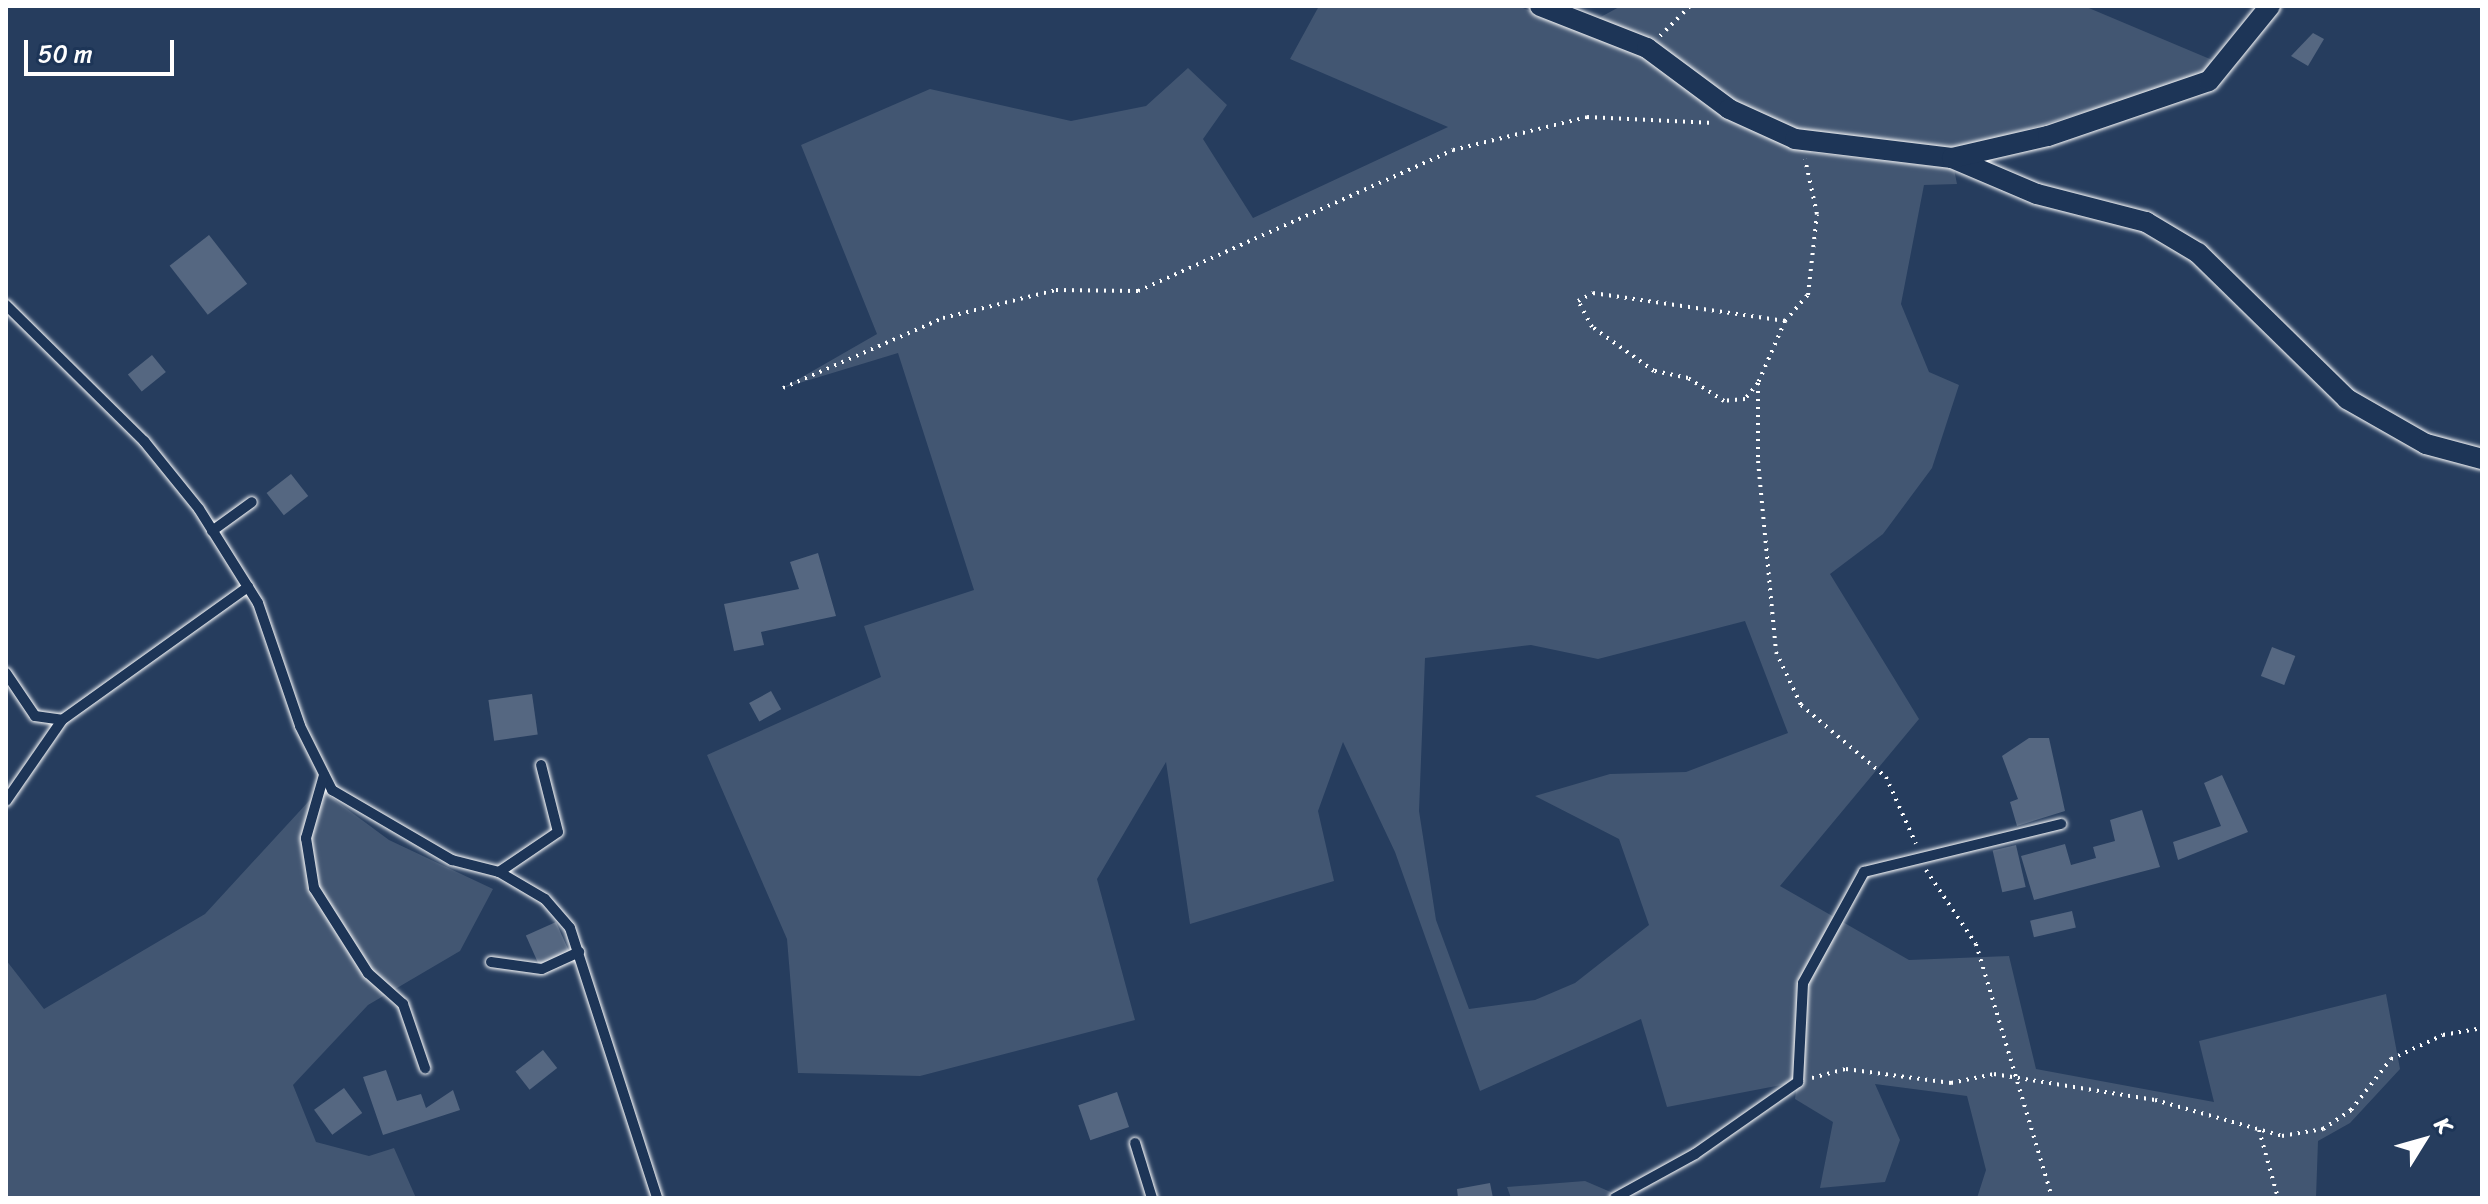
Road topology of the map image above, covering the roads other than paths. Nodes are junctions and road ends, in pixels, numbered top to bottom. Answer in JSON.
{"nodes":[{"id":1,"x":1540,"y":6,"type":"edge"},
{"id":2,"x":2270,"y":6,"type":"edge"},
{"id":3,"x":1952,"y":158,"type":"junction"},
{"id":4,"x":6,"y":305,"type":"edge"},
{"id":5,"x":2482,"y":459,"type":"edge"},
{"id":6,"x":252,"y":502,"type":"dead end"},
{"id":7,"x":212,"y":531,"type":"junction"},
{"id":8,"x":248,"y":587,"type":"junction"},
{"id":9,"x":6,"y":673,"type":"edge"},
{"id":10,"x":62,"y":720,"type":"junction"},
{"id":11,"x":541,"y":765,"type":"dead end"},
{"id":12,"x":324,"y":775,"type":"junction"},
{"id":13,"x":6,"y":801,"type":"edge"},
{"id":14,"x":2061,"y":824,"type":"dead end"},
{"id":15,"x":499,"y":872,"type":"junction"},
{"id":16,"x":579,"y":952,"type":"junction"},
{"id":17,"x":491,"y":962,"type":"dead end"},
{"id":18,"x":425,"y":1068,"type":"dead end"},
{"id":19,"x":1135,"y":1143,"type":"dead end"},
{"id":20,"x":657,"y":1198,"type":"edge"},
{"id":21,"x":1152,"y":1198,"type":"edge"},
{"id":22,"x":1615,"y":1198,"type":"edge"}],
"edges":[{"from":1,"to":3,"type":"street"},
{"from":2,"to":3,"type":"street"},
{"from":3,"to":5,"type":"street"},
{"from":4,"to":7,"type":"lane"},
{"from":6,"to":7,"type":"lane"},
{"from":7,"to":8,"type":"lane"},
{"from":8,"to":10,"type":"lane"},
{"from":8,"to":12,"type":"lane"},
{"from":9,"to":10,"type":"lane"},
{"from":10,"to":13,"type":"lane"},
{"from":11,"to":15,"type":"lane"},
{"from":12,"to":15,"type":"lane"},
{"from":12,"to":18,"type":"lane"},
{"from":14,"to":22,"type":"lane"},
{"from":15,"to":16,"type":"lane"},
{"from":16,"to":17,"type":"lane"},
{"from":16,"to":20,"type":"lane"},
{"from":19,"to":21,"type":"lane"}]}
